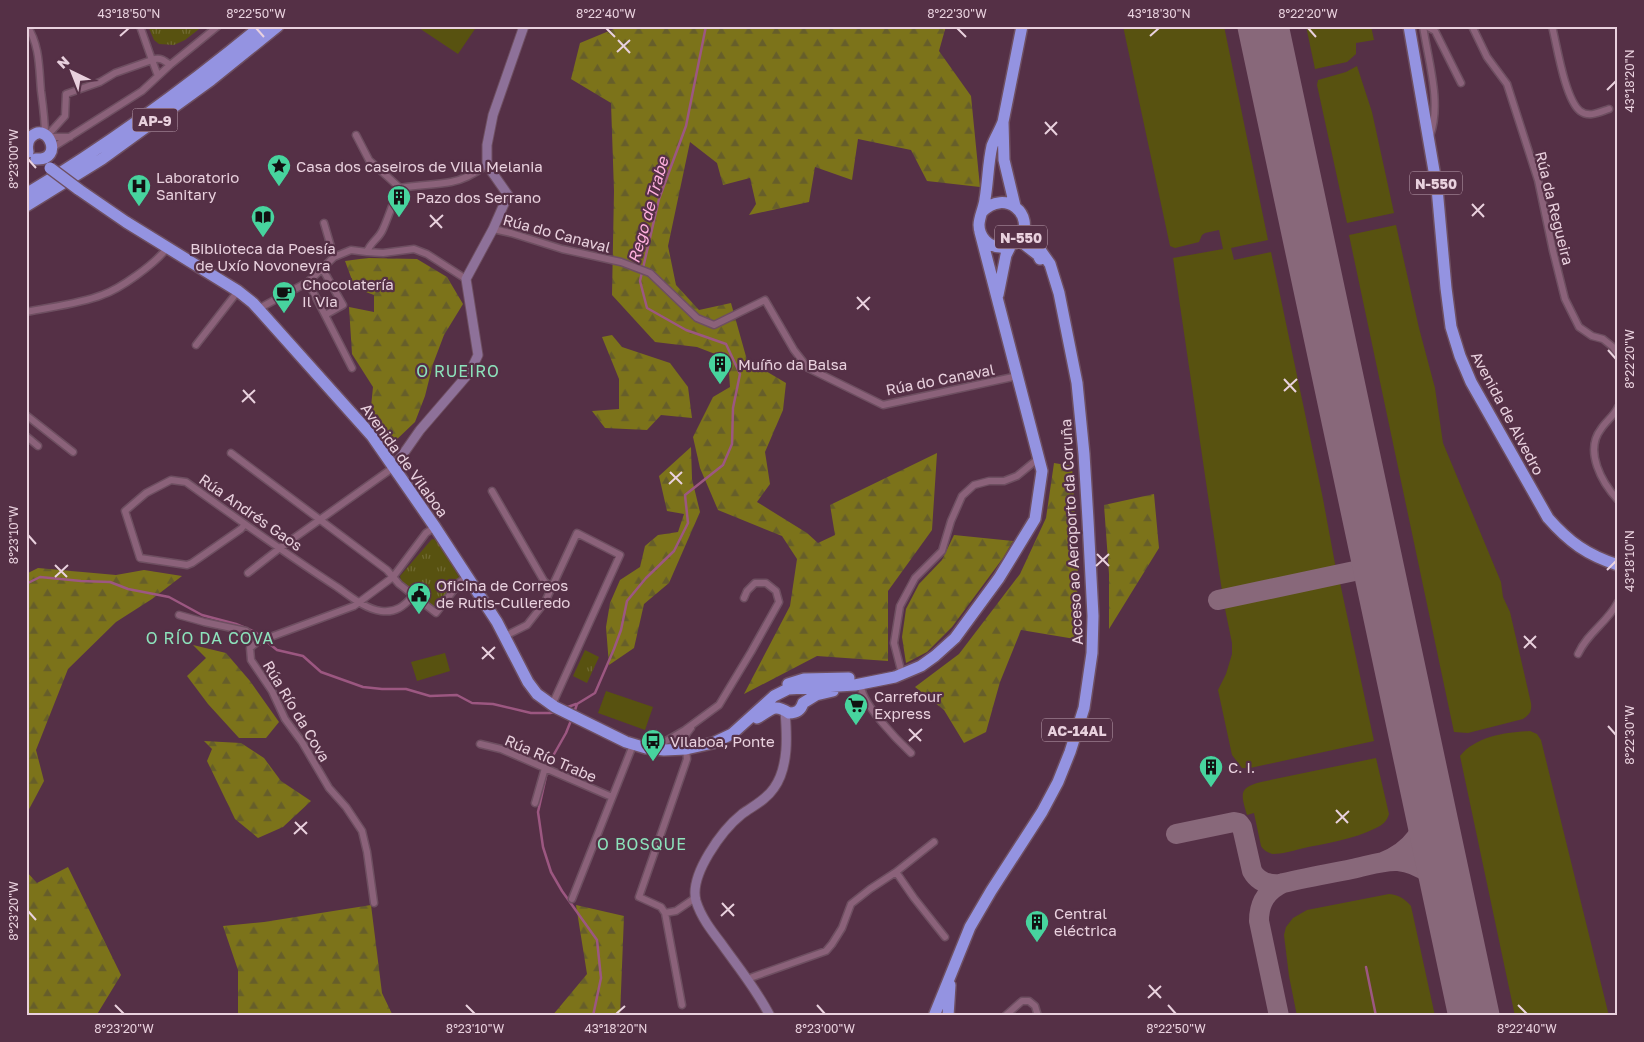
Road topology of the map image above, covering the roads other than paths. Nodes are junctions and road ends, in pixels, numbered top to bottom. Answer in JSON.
{"nodes":[{"id":1,"x":28,"y":26,"type":"edge"},
{"id":2,"x":140,"y":26,"type":"edge"},
{"id":3,"x":218,"y":26,"type":"edge"},
{"id":4,"x":261,"y":26,"type":"edge"},
{"id":5,"x":278,"y":26,"type":"edge"},
{"id":6,"x":524,"y":26,"type":"edge"},
{"id":7,"x":1022,"y":26,"type":"edge"},
{"id":8,"x":1409,"y":26,"type":"edge"},
{"id":9,"x":1424,"y":26,"type":"edge"},
{"id":10,"x":1472,"y":26,"type":"edge"},
{"id":11,"x":1552,"y":26,"type":"edge"},
{"id":12,"x":152,"y":60,"type":"junction"},
{"id":13,"x":170,"y":65,"type":"junction"},
{"id":14,"x":158,"y":76,"type":"junction"},
{"id":15,"x":1461,"y":83,"type":"dead end"},
{"id":16,"x":1434,"y":97,"type":"junction"},
{"id":17,"x":1422,"y":99,"type":"junction"},
{"id":18,"x":1609,"y":109,"type":"dead end"},
{"id":19,"x":1003,"y":122,"type":"junction"},
{"id":20,"x":356,"y":135,"type":"dead end"},
{"id":21,"x":71,"y":137,"type":"junction"},
{"id":22,"x":41,"y":138,"type":"edge"},
{"id":23,"x":1429,"y":140,"type":"junction"},
{"id":24,"x":37,"y":158,"type":"edge"},
{"id":25,"x":487,"y":165,"type":"junction"},
{"id":26,"x":400,"y":188,"type":"junction"},
{"id":27,"x":26,"y":194,"type":"edge"},
{"id":28,"x":26,"y":206,"type":"edge"},
{"id":29,"x":1015,"y":206,"type":"junction"},
{"id":30,"x":982,"y":212,"type":"junction"},
{"id":31,"x":324,"y":223,"type":"dead end"},
{"id":32,"x":1024,"y":227,"type":"junction"},
{"id":33,"x":493,"y":229,"type":"junction"},
{"id":34,"x":980,"y":232,"type":"junction"},
{"id":35,"x":1015,"y":242,"type":"junction"},
{"id":36,"x":167,"y":248,"type":"junction"},
{"id":37,"x":368,"y":252,"type":"junction"},
{"id":38,"x":334,"y":257,"type":"junction"},
{"id":39,"x":322,"y":268,"type":"junction"},
{"id":40,"x":466,"y":279,"type":"junction"},
{"id":41,"x":308,"y":282,"type":"junction"},
{"id":42,"x":238,"y":291,"type":"junction"},
{"id":43,"x":1059,"y":293,"type":"junction"},
{"id":44,"x":998,"y":299,"type":"junction"},
{"id":45,"x":258,"y":310,"type":"junction"},
{"id":46,"x":26,"y":312,"type":"edge"},
{"id":47,"x":325,"y":315,"type":"junction"},
{"id":48,"x":196,"y":345,"type":"dead end"},
{"id":49,"x":1618,"y":354,"type":"edge"},
{"id":50,"x":352,"y":368,"type":"dead end"},
{"id":51,"x":1018,"y":376,"type":"junction"},
{"id":52,"x":1618,"y":407,"type":"edge"},
{"id":53,"x":26,"y":416,"type":"edge"},
{"id":54,"x":26,"y":436,"type":"edge"},
{"id":55,"x":38,"y":446,"type":"dead end"},
{"id":56,"x":73,"y":452,"type":"dead end"},
{"id":57,"x":231,"y":453,"type":"dead end"},
{"id":58,"x":1039,"y":458,"type":"junction"},
{"id":59,"x":394,"y":467,"type":"junction"},
{"id":60,"x":492,"y":491,"type":"dead end"},
{"id":61,"x":1618,"y":500,"type":"edge"},
{"id":62,"x":320,"y":519,"type":"junction"},
{"id":63,"x":245,"y":524,"type":"junction"},
{"id":64,"x":436,"y":527,"type":"junction"},
{"id":65,"x":280,"y":548,"type":"junction"},
{"id":66,"x":1618,"y":565,"type":"edge"},
{"id":67,"x":248,"y":573,"type":"dead end"},
{"id":68,"x":392,"y":577,"type":"junction"},
{"id":69,"x":468,"y":577,"type":"junction"},
{"id":70,"x":551,"y":587,"type":"junction"},
{"id":71,"x":414,"y":596,"type":"junction"},
{"id":72,"x":744,"y":598,"type":"dead end"},
{"id":73,"x":360,"y":602,"type":"junction"},
{"id":74,"x":1618,"y":602,"type":"edge"},
{"id":75,"x":179,"y":615,"type":"dead end"},
{"id":76,"x":505,"y":636,"type":"junction"},
{"id":77,"x":257,"y":642,"type":"junction"},
{"id":78,"x":1578,"y":654,"type":"dead end"},
{"id":79,"x":898,"y":676,"type":"junction"},
{"id":80,"x":841,"y":678,"type":"junction"},
{"id":81,"x":861,"y":687,"type":"junction"},
{"id":82,"x":788,"y":690,"type":"junction"},
{"id":83,"x":803,"y":703,"type":"junction"},
{"id":84,"x":554,"y":706,"type":"junction"},
{"id":85,"x":750,"y":711,"type":"junction"},
{"id":86,"x":787,"y":711,"type":"junction"},
{"id":87,"x":699,"y":720,"type":"junction"},
{"id":88,"x":732,"y":734,"type":"junction"},
{"id":89,"x":480,"y":744,"type":"dead end"},
{"id":90,"x":633,"y":744,"type":"junction"},
{"id":91,"x":646,"y":748,"type":"junction"},
{"id":92,"x":691,"y":748,"type":"junction"},
{"id":93,"x":911,"y":753,"type":"dead end"},
{"id":94,"x":544,"y":768,"type":"junction"},
{"id":95,"x":612,"y":796,"type":"junction"},
{"id":96,"x":535,"y":803,"type":"dead end"},
{"id":97,"x":934,"y":842,"type":"dead end"},
{"id":98,"x":896,"y":872,"type":"junction"},
{"id":99,"x":695,"y":898,"type":"junction"},
{"id":100,"x":572,"y":900,"type":"dead end"},
{"id":101,"x":374,"y":903,"type":"dead end"},
{"id":102,"x":665,"y":913,"type":"junction"},
{"id":103,"x":945,"y":937,"type":"dead end"},
{"id":104,"x":950,"y":977,"type":"junction"},
{"id":105,"x":747,"y":978,"type":"junction"},
{"id":106,"x":682,"y":1005,"type":"dead end"},
{"id":107,"x":770,"y":1016,"type":"edge"},
{"id":108,"x":934,"y":1016,"type":"edge"},
{"id":109,"x":942,"y":1016,"type":"edge"},
{"id":110,"x":948,"y":1016,"type":"edge"},
{"id":111,"x":1004,"y":1016,"type":"edge"},
{"id":112,"x":1038,"y":1016,"type":"edge"}],
"edges":[{"from":1,"to":22,"type":"street"},
{"from":2,"to":12,"type":"street"},
{"from":3,"to":13,"type":"street"},
{"from":4,"to":27,"type":"highway","number":"AP-9"},
{"from":5,"to":28,"type":"highway","number":"AP-9"},
{"from":6,"to":25,"type":"street"},
{"from":7,"to":19,"type":"highway","number":"N-550"},
{"from":8,"to":17,"type":"highway","name":"Avenida de Alvedro","number":"N-550"},
{"from":9,"to":15,"type":"street"},
{"from":9,"to":16,"type":"street"},
{"from":10,"to":49,"type":"street","name":"Rúa da Regueira"},
{"from":11,"to":18,"type":"street"},
{"from":12,"to":13,"type":"street"},
{"from":12,"to":14,"type":"street"},
{"from":12,"to":22,"type":"street"},
{"from":13,"to":14,"type":"street"},
{"from":14,"to":21,"type":"street"},
{"from":16,"to":17,"type":"street"},
{"from":16,"to":23,"type":"street"},
{"from":17,"to":23,"type":"highway","name":"Avenida de Alvedro","number":"N-550"},
{"from":19,"to":29,"type":"highway","number":"N-550"},
{"from":19,"to":30,"type":"highway","number":"N-550"},
{"from":20,"to":26,"type":"street"},
{"from":21,"to":22,"type":"street"},
{"from":21,"to":22,"type":"street"},
{"from":22,"to":24,"type":"highway"},
{"from":22,"to":24,"type":"highway"},
{"from":23,"to":66,"type":"highway","name":"Avenida de Alvedro","number":"N-550"},
{"from":24,"to":36,"type":"highway","name":"Avenida de Vilaboa","bridge":true},
{"from":25,"to":26,"type":"street"},
{"from":25,"to":33,"type":"street"},
{"from":26,"to":37,"type":"street"},
{"from":29,"to":30,"type":"highway","number":"N-550"},
{"from":29,"to":32,"type":"highway","number":"N-550"},
{"from":30,"to":34,"type":"highway","number":"N-550"},
{"from":31,"to":38,"type":"street"},
{"from":32,"to":35,"type":"highway","number":"N-550"},
{"from":32,"to":43,"type":"highway","name":"Acceso ao Aeroporto da Coruña","number":"AC-14AL"},
{"from":33,"to":40,"type":"street"},
{"from":33,"to":51,"type":"street","name":"Rúa do Canaval"},
{"from":34,"to":35,"type":"highway","number":"N-550"},
{"from":34,"to":44,"type":"highway"},
{"from":35,"to":43,"type":"highway","name":"Acceso ao Aeroporto da Coruña","number":"AC-14AL"},
{"from":35,"to":44,"type":"highway"},
{"from":36,"to":42,"type":"highway","name":"Avenida de Vilaboa"},
{"from":36,"to":46,"type":"street"},
{"from":37,"to":38,"type":"street"},
{"from":37,"to":40,"type":"street"},
{"from":38,"to":39,"type":"street"},
{"from":39,"to":41,"type":"street"},
{"from":39,"to":47,"type":"street"},
{"from":40,"to":59,"type":"street"},
{"from":41,"to":45,"type":"street"},
{"from":41,"to":47,"type":"street"},
{"from":42,"to":45,"type":"highway","name":"Avenida de Vilaboa"},
{"from":42,"to":48,"type":"street"},
{"from":43,"to":104,"type":"highway","name":"Acceso ao Aeroporto da Coruña","number":"AC-14AL"},
{"from":44,"to":51,"type":"highway"},
{"from":45,"to":59,"type":"highway","name":"Avenida de Vilaboa"},
{"from":47,"to":50,"type":"street"},
{"from":51,"to":58,"type":"highway"},
{"from":52,"to":61,"type":"street"},
{"from":53,"to":56,"type":"street"},
{"from":54,"to":55,"type":"street"},
{"from":57,"to":62,"type":"street"},
{"from":58,"to":79,"type":"highway"},
{"from":58,"to":79,"type":"street"},
{"from":59,"to":62,"type":"street"},
{"from":59,"to":64,"type":"highway","name":"Avenida de Vilaboa"},
{"from":60,"to":70,"type":"street"},
{"from":62,"to":65,"type":"street"},
{"from":62,"to":68,"type":"street"},
{"from":63,"to":63,"type":"street","name":"Rúa Andrés Gaos"},
{"from":63,"to":65,"type":"street","name":"Rúa Andrés Gaos"},
{"from":64,"to":68,"type":"street","name":"Rúa Río da Cova"},
{"from":64,"to":69,"type":"highway","name":"Avenida de Vilaboa"},
{"from":65,"to":67,"type":"street"},
{"from":65,"to":73,"type":"street","name":"Rúa Andrés Gaos"},
{"from":68,"to":71,"type":"street"},
{"from":68,"to":73,"type":"street","name":"Rúa Río da Cova"},
{"from":69,"to":71,"type":"street"},
{"from":69,"to":76,"type":"highway","name":"Avenida de Vilaboa"},
{"from":70,"to":76,"type":"street"},
{"from":70,"to":84,"type":"street"},
{"from":71,"to":73,"type":"street","name":"Rúa Andrés Gaos"},
{"from":72,"to":87,"type":"street"},
{"from":73,"to":77,"type":"street","name":"Rúa Río da Cova"},
{"from":74,"to":78,"type":"street"},
{"from":75,"to":77,"type":"street"},
{"from":76,"to":84,"type":"highway","name":"Avenida de Vilaboa"},
{"from":77,"to":101,"type":"street","name":"Rúa Río da Cova"},
{"from":79,"to":80,"type":"highway"},
{"from":79,"to":81,"type":"highway"},
{"from":79,"to":82,"type":"highway"},
{"from":80,"to":82,"type":"highway"},
{"from":80,"to":85,"type":"highway"},
{"from":81,"to":83,"type":"highway"},
{"from":81,"to":93,"type":"street"},
{"from":82,"to":83,"type":"highway"},
{"from":82,"to":85,"type":"highway"},
{"from":82,"to":86,"type":"highway"},
{"from":82,"to":88,"type":"highway"},
{"from":83,"to":86,"type":"highway"},
{"from":84,"to":90,"type":"highway","name":"Avenida de Vilaboa"},
{"from":85,"to":88,"type":"highway"},
{"from":86,"to":88,"type":"highway"},
{"from":86,"to":99,"type":"street"},
{"from":87,"to":91,"type":"street"},
{"from":87,"to":92,"type":"street"},
{"from":88,"to":92,"type":"highway","name":"Avenida de Vilaboa"},
{"from":89,"to":94,"type":"street","name":"Rúa Río Trabe"},
{"from":90,"to":91,"type":"highway","name":"Avenida de Vilaboa"},
{"from":90,"to":95,"type":"street"},
{"from":91,"to":92,"type":"highway","name":"Avenida de Vilaboa"},
{"from":92,"to":102,"type":"street"},
{"from":94,"to":95,"type":"street","name":"Rúa Río Trabe"},
{"from":94,"to":96,"type":"street"},
{"from":95,"to":100,"type":"street"},
{"from":97,"to":98,"type":"street"},
{"from":98,"to":103,"type":"street"},
{"from":98,"to":105,"type":"street"},
{"from":99,"to":102,"type":"street"},
{"from":99,"to":105,"type":"street"},
{"from":102,"to":106,"type":"street"},
{"from":104,"to":108,"type":"highway","name":"Acceso ao Aeroporto da Coruña","number":"AC-14AL"},
{"from":104,"to":109,"type":"highway","name":"Acceso ao Aeroporto da Coruña","number":"AC-14AL"},
{"from":104,"to":110,"type":"highway","number":"AC-14AL"},
{"from":105,"to":107,"type":"street"},
{"from":111,"to":112,"type":"street"}]}
